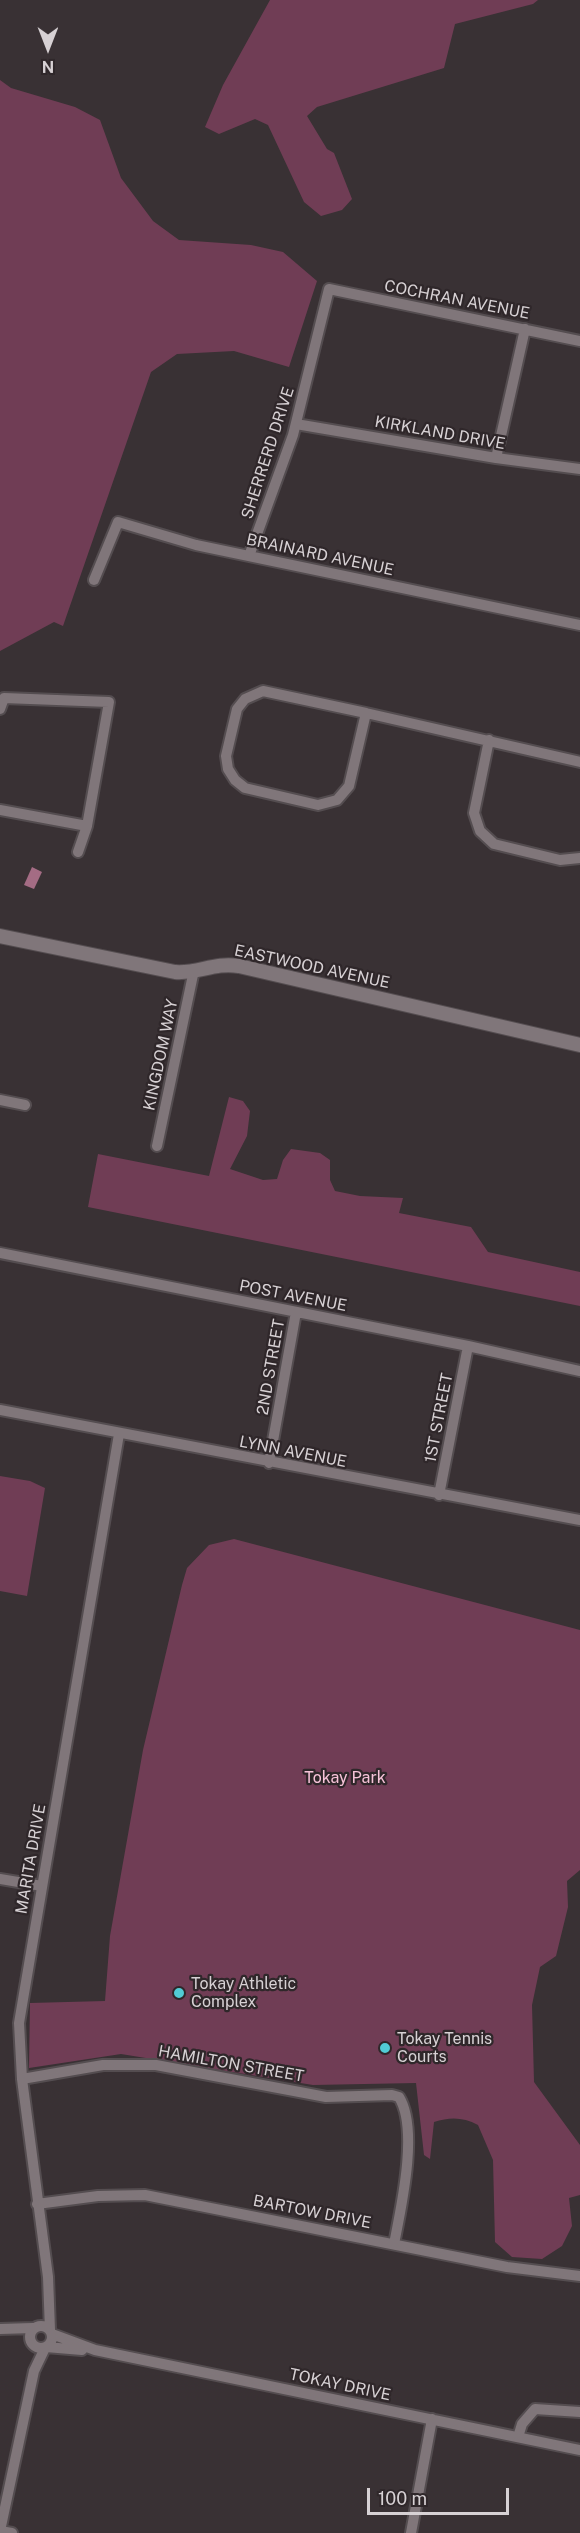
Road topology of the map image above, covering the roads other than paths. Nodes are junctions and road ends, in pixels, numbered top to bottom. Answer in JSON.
{"nodes":[{"id":1,"x":329,"y":289,"type":"joint"},
{"id":2,"x":525,"y":329,"type":"junction"},
{"id":3,"x":580,"y":341,"type":"edge"},
{"id":4,"x":296,"y":424,"type":"junction"},
{"id":5,"x":496,"y":458,"type":"junction"},
{"id":6,"x":580,"y":469,"type":"edge"},
{"id":7,"x":249,"y":556,"type":"junction"},
{"id":8,"x":94,"y":580,"type":"dead end"},
{"id":9,"x":580,"y":625,"type":"edge"},
{"id":10,"x":0,"y":709,"type":"edge"},
{"id":11,"x":366,"y":713,"type":"junction"},
{"id":12,"x":489,"y":740,"type":"junction"},
{"id":13,"x":580,"y":762,"type":"edge"},
{"id":14,"x":0,"y":810,"type":"edge"},
{"id":15,"x":87,"y":826,"type":"junction"},
{"id":16,"x":78,"y":852,"type":"dead end"},
{"id":17,"x":580,"y":858,"type":"edge"},
{"id":18,"x":0,"y":936,"type":"edge"},
{"id":19,"x":194,"y":970,"type":"junction"},
{"id":20,"x":580,"y":1045,"type":"edge"},
{"id":21,"x":0,"y":1100,"type":"edge"},
{"id":22,"x":25,"y":1105,"type":"dead end"},
{"id":23,"x":157,"y":1146,"type":"dead end"},
{"id":24,"x":0,"y":1253,"type":"edge"},
{"id":25,"x":296,"y":1312,"type":"junction"},
{"id":26,"x":468,"y":1346,"type":"junction"},
{"id":27,"x":580,"y":1371,"type":"edge"},
{"id":28,"x":0,"y":1410,"type":"edge"},
{"id":29,"x":119,"y":1434,"type":"junction"},
{"id":30,"x":269,"y":1463,"type":"junction"},
{"id":31,"x":440,"y":1495,"type":"junction"},
{"id":32,"x":580,"y":1520,"type":"edge"},
{"id":33,"x":0,"y":1879,"type":"edge"},
{"id":34,"x":42,"y":1886,"type":"junction"},
{"id":35,"x":22,"y":2079,"type":"junction"},
{"id":36,"x":37,"y":2204,"type":"junction"},
{"id":37,"x":394,"y":2244,"type":"junction"},
{"id":38,"x":580,"y":2276,"type":"edge"},
{"id":39,"x":48,"y":2292,"type":"junction"},
{"id":40,"x":35,"y":2327,"type":"junction"},
{"id":41,"x":0,"y":2329,"type":"edge"},
{"id":42,"x":51,"y":2332,"type":"junction"},
{"id":43,"x":32,"y":2343,"type":"junction"},
{"id":44,"x":46,"y":2347,"type":"junction"},
{"id":45,"x":95,"y":2350,"type":"junction"},
{"id":46,"x":34,"y":2371,"type":"junction"},
{"id":47,"x":580,"y":2412,"type":"edge"},
{"id":48,"x":432,"y":2420,"type":"junction"},
{"id":49,"x":518,"y":2437,"type":"junction"},
{"id":50,"x":580,"y":2450,"type":"edge"},
{"id":51,"x":0,"y":2530,"type":"edge"},
{"id":52,"x":12,"y":2533,"type":"edge"},
{"id":53,"x":411,"y":2533,"type":"edge"}],
"edges":[{"from":1,"to":2,"type":"street","name":"COCHRAN AVENUE"},
{"from":1,"to":4,"type":"street","name":"SHERRERD DRIVE"},
{"from":2,"to":3,"type":"street","name":"COCHRAN AVENUE"},
{"from":2,"to":5,"type":"street"},
{"from":4,"to":5,"type":"street","name":"KIRKLAND DRIVE"},
{"from":4,"to":7,"type":"street","name":"SHERRERD DRIVE"},
{"from":5,"to":6,"type":"street","name":"KIRKLAND DRIVE"},
{"from":7,"to":8,"type":"street","name":"BRAINARD AVENUE"},
{"from":7,"to":9,"type":"street","name":"BRAINARD AVENUE"},
{"from":10,"to":15,"type":"street"},
{"from":11,"to":11,"type":"street"},
{"from":11,"to":12,"type":"street"},
{"from":12,"to":13,"type":"street"},
{"from":12,"to":17,"type":"street"},
{"from":14,"to":15,"type":"street"},
{"from":15,"to":16,"type":"street"},
{"from":18,"to":19,"type":"street","name":"EASTWOOD AVENUE"},
{"from":19,"to":20,"type":"street","name":"EASTWOOD AVENUE"},
{"from":19,"to":23,"type":"street","name":"KINGDOM WAY"},
{"from":21,"to":22,"type":"street"},
{"from":24,"to":25,"type":"street","name":"POST AVENUE"},
{"from":25,"to":26,"type":"street","name":"POST AVENUE"},
{"from":25,"to":30,"type":"street","name":"2ND STREET"},
{"from":26,"to":27,"type":"street","name":"POST AVENUE"},
{"from":26,"to":31,"type":"street","name":"1ST STREET"},
{"from":28,"to":29,"type":"street","name":"LYNN AVENUE"},
{"from":29,"to":30,"type":"street","name":"LYNN AVENUE"},
{"from":29,"to":34,"type":"street","name":"MARITA DRIVE"},
{"from":30,"to":31,"type":"street","name":"LYNN AVENUE"},
{"from":31,"to":32,"type":"street","name":"LYNN AVENUE"},
{"from":33,"to":34,"type":"street"},
{"from":34,"to":35,"type":"street","name":"MARITA DRIVE"},
{"from":35,"to":36,"type":"street","name":"MARITA DRIVE"},
{"from":35,"to":37,"type":"street","name":"HAMILTON STREET"},
{"from":36,"to":37,"type":"street","name":"BARTOW DRIVE"},
{"from":36,"to":39,"type":"street","name":"MARITA DRIVE"},
{"from":37,"to":38,"type":"street","name":"BARTOW DRIVE"},
{"from":39,"to":40,"type":"street","name":"MARITA DRIVE"},
{"from":39,"to":42,"type":"street","name":"MARITA DRIVE"},
{"from":40,"to":41,"type":"street"},
{"from":40,"to":42,"type":"street"},
{"from":40,"to":43,"type":"street"},
{"from":41,"to":43,"type":"street"},
{"from":42,"to":44,"type":"street"},
{"from":42,"to":45,"type":"street","name":"TOKAY DRIVE"},
{"from":43,"to":44,"type":"street"},
{"from":43,"to":46,"type":"street"},
{"from":44,"to":45,"type":"street","name":"TOKAY DRIVE"},
{"from":44,"to":46,"type":"street"},
{"from":45,"to":48,"type":"street","name":"TOKAY DRIVE"},
{"from":46,"to":51,"type":"street"},
{"from":47,"to":49,"type":"street"},
{"from":48,"to":49,"type":"street","name":"TOKAY DRIVE"},
{"from":48,"to":53,"type":"street"},
{"from":49,"to":50,"type":"street","name":"TOKAY DRIVE"},
{"from":51,"to":52,"type":"street"}]}
